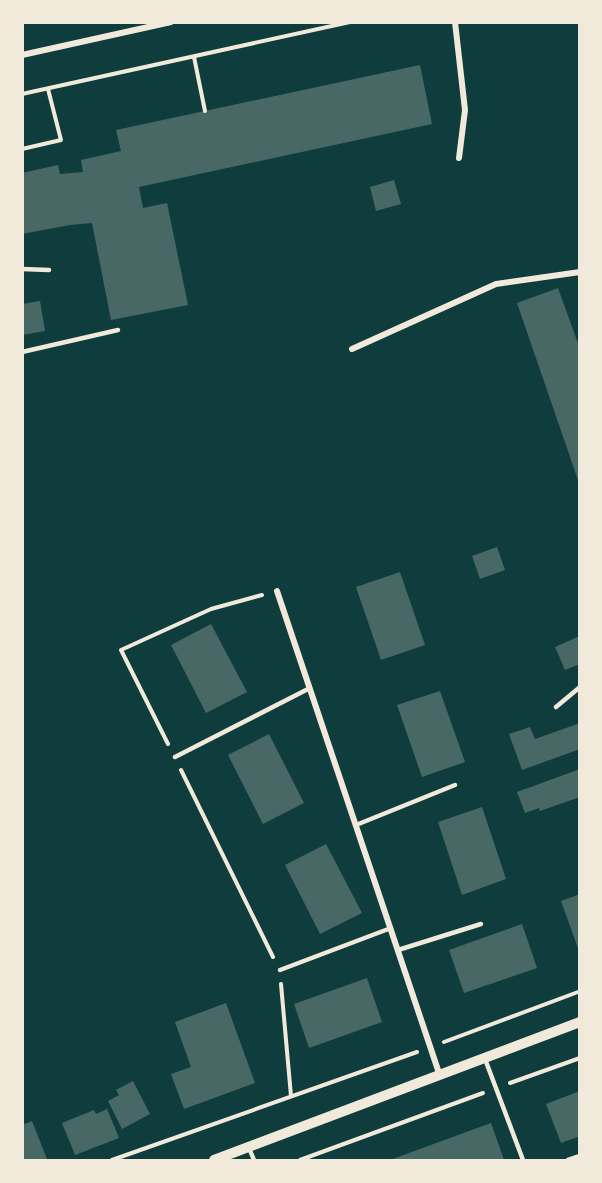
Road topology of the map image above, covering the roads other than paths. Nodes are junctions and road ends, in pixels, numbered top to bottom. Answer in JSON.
{"nodes":[{"id":1,"x":171,"y":22,"type":"edge"},
{"id":2,"x":455,"y":22,"type":"edge"},
{"id":3,"x":22,"y":55,"type":"edge"},
{"id":4,"x":459,"y":158,"type":"dead end"},
{"id":5,"x":22,"y":269,"type":"edge"},
{"id":6,"x":49,"y":270,"type":"dead end"},
{"id":7,"x":579,"y":272,"type":"edge"},
{"id":8,"x":118,"y":330,"type":"dead end"},
{"id":9,"x":352,"y":349,"type":"dead end"},
{"id":10,"x":22,"y":352,"type":"edge"},
{"id":11,"x":277,"y":591,"type":"road end"},
{"id":12,"x":579,"y":687,"type":"edge"},
{"id":13,"x":310,"y":688,"type":"junction"},
{"id":14,"x":556,"y":707,"type":"dead end"},
{"id":15,"x":174,"y":757,"type":"road end"},
{"id":16,"x":455,"y":785,"type":"dead end"},
{"id":17,"x":356,"y":825,"type":"junction"},
{"id":18,"x":481,"y":924,"type":"dead end"},
{"id":19,"x":391,"y":928,"type":"junction"},
{"id":20,"x":398,"y":950,"type":"junction"},
{"id":21,"x":280,"y":970,"type":"road end"},
{"id":22,"x":579,"y":1022,"type":"edge"},
{"id":23,"x":485,"y":1059,"type":"junction"},
{"id":24,"x":440,"y":1076,"type":"junction"},
{"id":25,"x":249,"y":1148,"type":"junction"},
{"id":26,"x":579,"y":1156,"type":"edge"},
{"id":27,"x":214,"y":1161,"type":"edge"},
{"id":28,"x":254,"y":1161,"type":"edge"},
{"id":29,"x":523,"y":1161,"type":"edge"},
{"id":30,"x":567,"y":1161,"type":"edge"}],
"edges":[{"from":1,"to":3,"type":"street"},
{"from":2,"to":4,"type":"street"},
{"from":5,"to":6,"type":"lane"},
{"from":7,"to":9,"type":"street"},
{"from":8,"to":10,"type":"lane"},
{"from":11,"to":13,"type":"street"},
{"from":12,"to":14,"type":"lane"},
{"from":13,"to":15,"type":"lane"},
{"from":13,"to":17,"type":"street"},
{"from":16,"to":17,"type":"lane"},
{"from":17,"to":19,"type":"street"},
{"from":18,"to":20,"type":"lane"},
{"from":19,"to":20,"type":"street"},
{"from":19,"to":21,"type":"lane"},
{"from":20,"to":24,"type":"street"},
{"from":22,"to":23,"type":"street"},
{"from":23,"to":24,"type":"street"},
{"from":23,"to":29,"type":"lane"},
{"from":24,"to":25,"type":"street"},
{"from":25,"to":27,"type":"street"},
{"from":25,"to":28,"type":"lane"},
{"from":26,"to":30,"type":"lane"}]}
